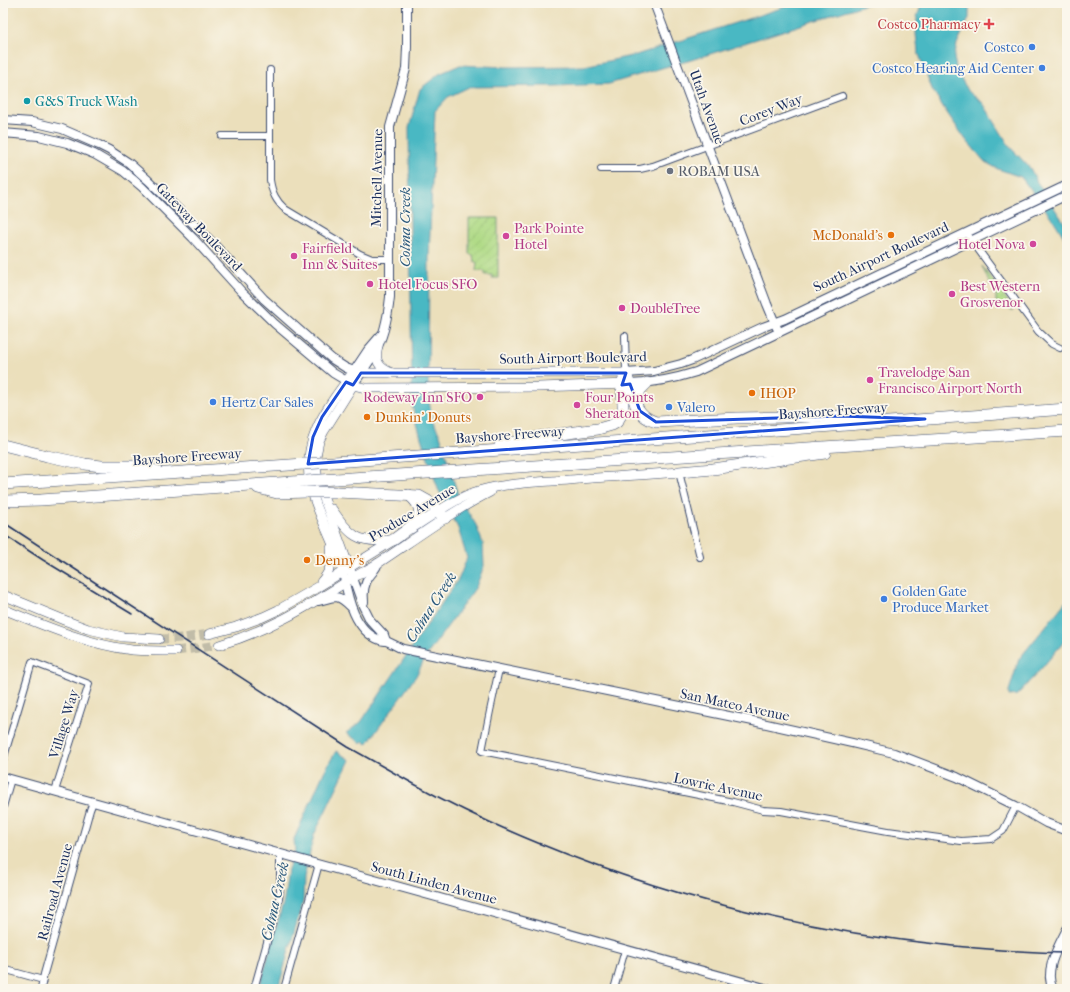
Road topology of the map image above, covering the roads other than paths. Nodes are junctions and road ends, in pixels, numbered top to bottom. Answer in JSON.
{"nodes":[{"id":1,"x":407,"y":3,"type":"edge"},
{"id":2,"x":654,"y":3,"type":"edge"},
{"id":3,"x":270,"y":70,"type":"dead end"},
{"id":4,"x":842,"y":96,"type":"dead end"},
{"id":5,"x":3,"y":120,"type":"edge"},
{"id":6,"x":3,"y":133,"type":"edge"},
{"id":7,"x":222,"y":136,"type":"dead end"},
{"id":8,"x":270,"y":136,"type":"junction"},
{"id":9,"x":708,"y":146,"type":"junction"},
{"id":10,"x":601,"y":169,"type":"dead end"},
{"id":11,"x":1067,"y":185,"type":"edge"},
{"id":12,"x":1067,"y":194,"type":"edge"},
{"id":13,"x":966,"y":233,"type":"junction"},
{"id":14,"x":972,"y":240,"type":"junction"},
{"id":15,"x":390,"y":259,"type":"junction"},
{"id":16,"x":775,"y":322,"type":"junction"},
{"id":17,"x":383,"y":331,"type":"junction"},
{"id":18,"x":780,"y":332,"type":"junction"},
{"id":19,"x":625,"y":336,"type":"dead end"},
{"id":20,"x":378,"y":346,"type":"junction"},
{"id":21,"x":1060,"y":348,"type":"dead end"},
{"id":22,"x":357,"y":372,"type":"junction"},
{"id":23,"x":397,"y":373,"type":"junction"},
{"id":24,"x":626,"y":373,"type":"junction"},
{"id":25,"x":349,"y":383,"type":"junction"},
{"id":26,"x":647,"y":383,"type":"junction"},
{"id":27,"x":626,"y":384,"type":"junction"},
{"id":28,"x":636,"y":405,"type":"junction"},
{"id":29,"x":1065,"y":410,"type":"edge"},
{"id":30,"x":925,"y":419,"type":"junction"},
{"id":31,"x":1067,"y":431,"type":"edge"},
{"id":32,"x":886,"y":443,"type":"junction"},
{"id":33,"x":3,"y":445,"type":"edge"},
{"id":34,"x":456,"y":454,"type":"junction"},
{"id":35,"x":142,"y":471,"type":"junction"},
{"id":36,"x":678,"y":472,"type":"junction"},
{"id":37,"x":3,"y":484,"type":"edge"},
{"id":38,"x":306,"y":487,"type":"junction"},
{"id":39,"x":409,"y":495,"type":"junction"},
{"id":40,"x":324,"y":498,"type":"junction"},
{"id":41,"x":3,"y":501,"type":"edge"},
{"id":42,"x":444,"y":513,"type":"junction"},
{"id":43,"x":328,"y":533,"type":"junction"},
{"id":44,"x":393,"y":540,"type":"junction"},
{"id":45,"x":700,"y":557,"type":"dead end"},
{"id":46,"x":378,"y":563,"type":"junction"},
{"id":47,"x":346,"y":569,"type":"junction"},
{"id":48,"x":354,"y":578,"type":"junction"},
{"id":49,"x":345,"y":583,"type":"junction"},
{"id":50,"x":3,"y":595,"type":"edge"},
{"id":51,"x":305,"y":595,"type":"junction"},
{"id":52,"x":317,"y":601,"type":"junction"},
{"id":53,"x":351,"y":607,"type":"junction"},
{"id":54,"x":3,"y":609,"type":"edge"},
{"id":55,"x":366,"y":614,"type":"junction"},
{"id":56,"x":209,"y":634,"type":"tunnel mouth"},
{"id":57,"x":159,"y":639,"type":"tunnel mouth"},
{"id":58,"x":386,"y":642,"type":"junction"},
{"id":59,"x":219,"y":644,"type":"tunnel mouth"},
{"id":60,"x":176,"y":651,"type":"tunnel mouth"},
{"id":61,"x":500,"y":670,"type":"junction"},
{"id":62,"x":3,"y":760,"type":"edge"},
{"id":63,"x":7,"y":778,"type":"edge"},
{"id":64,"x":55,"y":791,"type":"junction"},
{"id":65,"x":93,"y":802,"type":"junction"},
{"id":66,"x":1016,"y":806,"type":"junction"},
{"id":67,"x":3,"y":807,"type":"edge"},
{"id":68,"x":1067,"y":831,"type":"edge"},
{"id":69,"x":285,"y":855,"type":"junction"},
{"id":70,"x":316,"y":863,"type":"junction"},
{"id":71,"x":1067,"y":929,"type":"edge"},
{"id":72,"x":625,"y":950,"type":"junction"},
{"id":73,"x":3,"y":969,"type":"edge"},
{"id":74,"x":43,"y":980,"type":"junction"},
{"id":75,"x":41,"y":989,"type":"edge"},
{"id":76,"x":254,"y":989,"type":"edge"},
{"id":77,"x":284,"y":989,"type":"edge"},
{"id":78,"x":614,"y":989,"type":"edge"},
{"id":79,"x":768,"y":989,"type":"edge"},
{"id":80,"x":1053,"y":989,"type":"edge"}],
"edges":[{"from":1,"to":15,"type":"street","name":"Mitchell Avenue"},
{"from":2,"to":9,"type":"street","name":"Utah Avenue"},
{"from":3,"to":8,"type":"street"},
{"from":4,"to":9,"type":"street","name":"Corey Way"},
{"from":5,"to":22,"type":"street","name":"Gateway Boulevard"},
{"from":6,"to":25,"type":"street","name":"Gateway Boulevard"},
{"from":7,"to":8,"type":"street"},
{"from":8,"to":15,"type":"street"},
{"from":9,"to":10,"type":"street","name":"Corey Way"},
{"from":9,"to":16,"type":"street","name":"Utah Avenue"},
{"from":11,"to":13,"type":"street","name":"South Airport Boulevard"},
{"from":12,"to":14,"type":"street","name":"South Airport Boulevard"},
{"from":13,"to":14,"type":"street"},
{"from":13,"to":16,"type":"street","name":"South Airport Boulevard"},
{"from":14,"to":18,"type":"street","name":"South Airport Boulevard"},
{"from":14,"to":21,"type":"street"},
{"from":15,"to":17,"type":"street","name":"Mitchell Avenue"},
{"from":16,"to":18,"type":"street","name":"Utah Avenue"},
{"from":16,"to":24,"type":"street","name":"South Airport Boulevard"},
{"from":17,"to":20,"type":"street","name":"Mitchell Avenue"},
{"from":17,"to":22,"type":"street","name":"Mitchell Avenue"},
{"from":18,"to":26,"type":"street","name":"South Airport Boulevard"},
{"from":19,"to":24,"type":"street"},
{"from":20,"to":22,"type":"street","name":"Mitchell Avenue"},
{"from":20,"to":23,"type":"main road"},
{"from":22,"to":23,"type":"main road","name":"South Airport Boulevard"},
{"from":22,"to":25,"type":"main road"},
{"from":23,"to":24,"type":"main road","name":"South Airport Boulevard"},
{"from":24,"to":27,"type":"highway"},
{"from":25,"to":27,"type":"main road","name":"South Airport Boulevard"},
{"from":25,"to":40,"type":"main road"},
{"from":25,"to":43,"type":"main road"},
{"from":26,"to":27,"type":"street","name":"South Airport Boulevard"},
{"from":26,"to":28,"type":"highway"},
{"from":27,"to":28,"type":"highway"},
{"from":27,"to":34,"type":"highway"},
{"from":28,"to":30,"type":"highway"},
{"from":29,"to":30,"type":"highway","name":"Bayshore Freeway"},
{"from":30,"to":34,"type":"highway","name":"Bayshore Freeway"},
{"from":31,"to":32,"type":"highway"},
{"from":32,"to":36,"type":"highway"},
{"from":32,"to":38,"type":"highway","bridge":true},
{"from":33,"to":35,"type":"highway"},
{"from":34,"to":35,"type":"highway","name":"Bayshore Freeway","bridge":true},
{"from":35,"to":37,"type":"highway","name":"Bayshore Freeway"},
{"from":36,"to":42,"type":"main road","name":"Produce Avenue"},
{"from":36,"to":45,"type":"street"},
{"from":38,"to":39,"type":"highway","bridge":true},
{"from":38,"to":41,"type":"highway"},
{"from":39,"to":42,"type":"highway"},
{"from":39,"to":44,"type":"highway"},
{"from":40,"to":44,"type":"main road"},
{"from":40,"to":47,"type":"main road"},
{"from":42,"to":44,"type":"main road","name":"Produce Avenue"},
{"from":42,"to":46,"type":"main road","name":"Produce Avenue"},
{"from":43,"to":47,"type":"main road"},
{"from":43,"to":51,"type":"main road"},
{"from":44,"to":47,"type":"main road","name":"Produce Avenue"},
{"from":46,"to":48,"type":"main road","name":"Produce Avenue"},
{"from":46,"to":55,"type":"street"},
{"from":47,"to":48,"type":"main road"},
{"from":47,"to":49,"type":"street","name":"San Mateo Avenue"},
{"from":47,"to":51,"type":"main road","name":"Produce Avenue"},
{"from":48,"to":49,"type":"main road","name":"Produce Avenue"},
{"from":48,"to":55,"type":"street"},
{"from":49,"to":52,"type":"main road","name":"Produce Avenue"},
{"from":49,"to":53,"type":"street","name":"San Mateo Avenue"},
{"from":50,"to":57,"type":"main road"},
{"from":51,"to":56,"type":"main road"},
{"from":52,"to":53,"type":"street"},
{"from":52,"to":59,"type":"main road","name":"Produce Avenue"},
{"from":53,"to":58,"type":"street","name":"San Mateo Avenue"},
{"from":54,"to":60,"type":"main road"},
{"from":55,"to":58,"type":"street"},
{"from":58,"to":61,"type":"street","name":"San Mateo Avenue"},
{"from":61,"to":66,"type":"street","name":"San Mateo Avenue"},
{"from":61,"to":66,"type":"street","name":"Lowrie Avenue"},
{"from":62,"to":64,"type":"street","name":"Village Way"},
{"from":63,"to":64,"type":"street","name":"South Linden Avenue"},
{"from":63,"to":67,"type":"street"},
{"from":64,"to":65,"type":"street","name":"South Linden Avenue"},
{"from":65,"to":69,"type":"street","name":"South Linden Avenue"},
{"from":65,"to":74,"type":"street","name":"Railroad Avenue"},
{"from":66,"to":68,"type":"street","name":"San Mateo Avenue"},
{"from":69,"to":70,"type":"street","name":"South Linden Avenue"},
{"from":69,"to":76,"type":"street"},
{"from":70,"to":72,"type":"street","name":"South Linden Avenue"},
{"from":70,"to":77,"type":"street"},
{"from":71,"to":80,"type":"street"},
{"from":72,"to":78,"type":"street"},
{"from":72,"to":79,"type":"street","name":"South Linden Avenue"},
{"from":73,"to":74,"type":"street"},
{"from":74,"to":75,"type":"street","name":"Railroad Avenue"}]}
